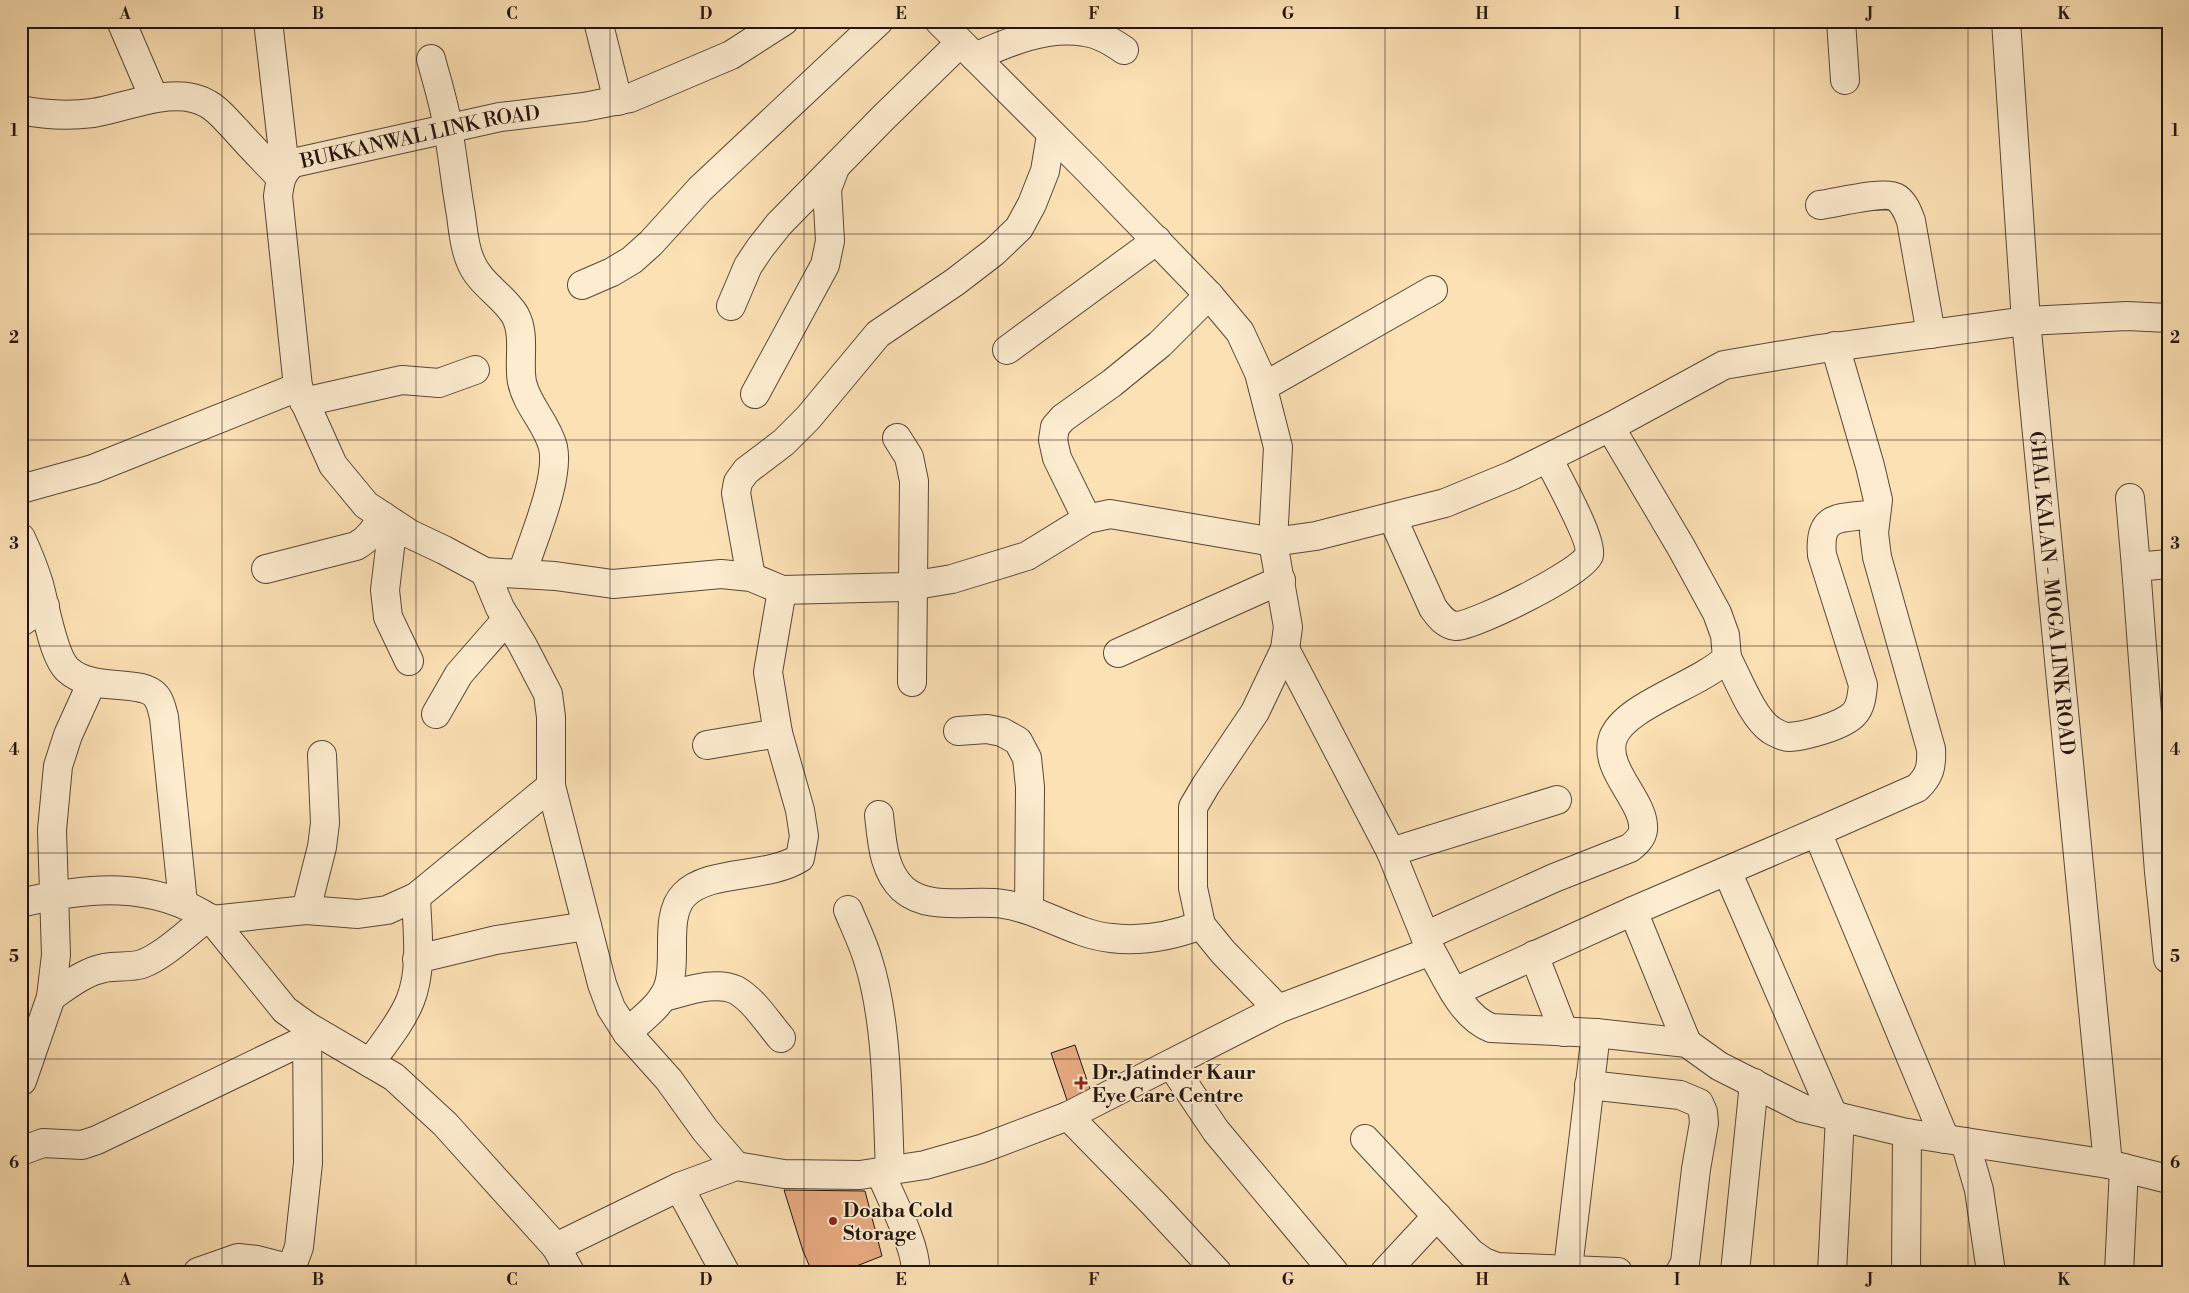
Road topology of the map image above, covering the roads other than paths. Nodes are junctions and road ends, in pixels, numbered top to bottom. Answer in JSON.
{"nodes":[{"id":1,"x":121,"y":21,"type":"edge"},
{"id":2,"x":268,"y":21,"type":"edge"},
{"id":3,"x":598,"y":21,"type":"edge"},
{"id":4,"x":784,"y":21,"type":"edge"},
{"id":5,"x":879,"y":21,"type":"edge"},
{"id":6,"x":939,"y":21,"type":"edge"},
{"id":7,"x":1841,"y":21,"type":"edge"},
{"id":8,"x":2006,"y":21,"type":"edge"},
{"id":9,"x":968,"y":50,"type":"junction"},
{"id":10,"x":1124,"y":50,"type":"dead end"},
{"id":11,"x":432,"y":60,"type":"dead end"},
{"id":12,"x":1845,"y":80,"type":"dead end"},
{"id":13,"x":154,"y":98,"type":"junction"},
{"id":14,"x":618,"y":101,"type":"junction"},
{"id":15,"x":21,"y":110,"type":"edge"},
{"id":16,"x":448,"y":128,"type":"junction"},
{"id":17,"x":1051,"y":135,"type":"junction"},
{"id":18,"x":835,"y":168,"type":"junction"},
{"id":19,"x":283,"y":173,"type":"junction"},
{"id":20,"x":1820,"y":205,"type":"dead end"},
{"id":21,"x":1157,"y":240,"type":"junction"},
{"id":22,"x":582,"y":285,"type":"dead end"},
{"id":23,"x":1433,"y":290,"type":"dead end"},
{"id":24,"x":1209,"y":295,"type":"junction"},
{"id":25,"x":731,"y":306,"type":"dead end"},
{"id":26,"x":2168,"y":318,"type":"edge"},
{"id":27,"x":2026,"y":321,"type":"junction"},
{"id":28,"x":1931,"y":334,"type":"junction"},
{"id":29,"x":1835,"y":346,"type":"junction"},
{"id":30,"x":1006,"y":350,"type":"dead end"},
{"id":31,"x":475,"y":370,"type":"dead end"},
{"id":32,"x":1263,"y":387,"type":"junction"},
{"id":33,"x":754,"y":394,"type":"dead end"},
{"id":34,"x":301,"y":395,"type":"junction"},
{"id":35,"x":1610,"y":427,"type":"junction"},
{"id":36,"x":896,"y":438,"type":"dead end"},
{"id":37,"x":1548,"y":458,"type":"junction"},
{"id":38,"x":21,"y":489,"type":"edge"},
{"id":39,"x":2130,"y":498,"type":"dead end"},
{"id":40,"x":1875,"y":514,"type":"junction"},
{"id":41,"x":1392,"y":517,"type":"junction"},
{"id":42,"x":1087,"y":519,"type":"junction"},
{"id":43,"x":388,"y":520,"type":"junction"},
{"id":44,"x":21,"y":538,"type":"edge"},
{"id":45,"x":1274,"y":542,"type":"junction"},
{"id":46,"x":2168,"y":564,"type":"edge"},
{"id":47,"x":2136,"y":567,"type":"junction"},
{"id":48,"x":266,"y":569,"type":"dead end"},
{"id":49,"x":485,"y":572,"type":"junction"},
{"id":50,"x":522,"y":574,"type":"junction"},
{"id":51,"x":752,"y":577,"type":"junction"},
{"id":52,"x":1281,"y":580,"type":"junction"},
{"id":53,"x":913,"y":586,"type":"junction"},
{"id":54,"x":782,"y":590,"type":"junction"},
{"id":55,"x":45,"y":606,"type":"junction"},
{"id":56,"x":507,"y":619,"type":"junction"},
{"id":57,"x":21,"y":622,"type":"edge"},
{"id":58,"x":1285,"y":649,"type":"junction"},
{"id":59,"x":1118,"y":653,"type":"dead end"},
{"id":60,"x":1727,"y":658,"type":"junction"},
{"id":61,"x":409,"y":662,"type":"dead end"},
{"id":62,"x":92,"y":682,"type":"junction"},
{"id":63,"x":912,"y":682,"type":"dead end"},
{"id":64,"x":436,"y":714,"type":"dead end"},
{"id":65,"x":958,"y":731,"type":"dead end"},
{"id":66,"x":778,"y":734,"type":"junction"},
{"id":67,"x":707,"y":745,"type":"dead end"},
{"id":68,"x":322,"y":756,"type":"dead end"},
{"id":69,"x":551,"y":786,"type":"junction"},
{"id":70,"x":1557,"y":800,"type":"dead end"},
{"id":71,"x":879,"y":815,"type":"dead end"},
{"id":72,"x":1817,"y":832,"type":"junction"},
{"id":73,"x":1391,"y":852,"type":"junction"},
{"id":74,"x":1727,"y":871,"type":"junction"},
{"id":75,"x":2163,"y":871,"type":"edge"},
{"id":76,"x":53,"y":896,"type":"junction"},
{"id":77,"x":416,"y":897,"type":"junction"},
{"id":78,"x":21,"y":903,"type":"edge"},
{"id":79,"x":183,"y":903,"type":"junction"},
{"id":80,"x":306,"y":910,"type":"junction"},
{"id":81,"x":848,"y":910,"type":"dead end"},
{"id":82,"x":1029,"y":910,"type":"junction"},
{"id":83,"x":1633,"y":911,"type":"junction"},
{"id":84,"x":210,"y":919,"type":"junction"},
{"id":85,"x":1201,"y":925,"type":"junction"},
{"id":86,"x":587,"y":926,"type":"junction"},
{"id":87,"x":1428,"y":944,"type":"junction"},
{"id":88,"x":1534,"y":956,"type":"junction"},
{"id":89,"x":417,"y":959,"type":"junction"},
{"id":90,"x":2168,"y":959,"type":"edge"},
{"id":91,"x":1454,"y":992,"type":"junction"},
{"id":92,"x":51,"y":997,"type":"junction"},
{"id":93,"x":663,"y":997,"type":"junction"},
{"id":94,"x":1278,"y":1009,"type":"junction"},
{"id":95,"x":1564,"y":1032,"type":"junction"},
{"id":96,"x":307,"y":1033,"type":"junction"},
{"id":97,"x":627,"y":1033,"type":"junction"},
{"id":98,"x":1596,"y":1033,"type":"junction"},
{"id":99,"x":781,"y":1038,"type":"dead end"},
{"id":100,"x":1687,"y":1043,"type":"junction"},
{"id":101,"x":370,"y":1063,"type":"junction"},
{"id":102,"x":1171,"y":1064,"type":"junction"},
{"id":103,"x":22,"y":1081,"type":"dead end"},
{"id":104,"x":1754,"y":1083,"type":"junction"},
{"id":105,"x":1590,"y":1085,"type":"junction"},
{"id":106,"x":1068,"y":1116,"type":"junction"},
{"id":107,"x":1837,"y":1116,"type":"junction"},
{"id":108,"x":1907,"y":1133,"type":"junction"},
{"id":109,"x":1365,"y":1139,"type":"dead end"},
{"id":110,"x":1955,"y":1141,"type":"junction"},
{"id":111,"x":21,"y":1151,"type":"edge"},
{"id":112,"x":736,"y":1166,"type":"junction"},
{"id":113,"x":2116,"y":1166,"type":"junction"},
{"id":114,"x":885,"y":1171,"type":"junction"},
{"id":115,"x":2168,"y":1179,"type":"edge"},
{"id":116,"x":678,"y":1187,"type":"junction"},
{"id":117,"x":1437,"y":1216,"type":"junction"},
{"id":118,"x":556,"y":1247,"type":"junction"},
{"id":119,"x":296,"y":1268,"type":"edge"},
{"id":120,"x":918,"y":1269,"type":"edge"},
{"id":121,"x":1561,"y":1270,"type":"edge"},
{"id":122,"x":198,"y":1272,"type":"edge"},
{"id":123,"x":570,"y":1272,"type":"edge"},
{"id":124,"x":725,"y":1272,"type":"edge"},
{"id":125,"x":1217,"y":1272,"type":"edge"},
{"id":126,"x":1334,"y":1272,"type":"edge"},
{"id":127,"x":1386,"y":1272,"type":"edge"},
{"id":128,"x":1618,"y":1272,"type":"edge"},
{"id":129,"x":1680,"y":1272,"type":"edge"},
{"id":130,"x":1735,"y":1272,"type":"edge"},
{"id":131,"x":1832,"y":1272,"type":"edge"},
{"id":132,"x":1906,"y":1272,"type":"edge"},
{"id":133,"x":1991,"y":1272,"type":"edge"},
{"id":134,"x":2119,"y":1272,"type":"edge"}],
"edges":[{"from":1,"to":13,"type":"street"},
{"from":2,"to":19,"type":"street"},
{"from":3,"to":14,"type":"street"},
{"from":4,"to":14,"type":"street","name":"BUKKANWAL LINK ROAD"},
{"from":5,"to":22,"type":"street"},
{"from":6,"to":9,"type":"street"},
{"from":7,"to":12,"type":"street"},
{"from":8,"to":27,"type":"street","name":"GHAL KALAN - MOGA LINK ROAD"},
{"from":9,"to":10,"type":"street"},
{"from":9,"to":17,"type":"street"},
{"from":9,"to":18,"type":"street"},
{"from":11,"to":16,"type":"street"},
{"from":13,"to":15,"type":"street"},
{"from":13,"to":19,"type":"street"},
{"from":14,"to":16,"type":"street","name":"BUKKANWAL LINK ROAD"},
{"from":16,"to":19,"type":"street","name":"BUKKANWAL LINK ROAD"},
{"from":16,"to":50,"type":"street"},
{"from":17,"to":21,"type":"street"},
{"from":17,"to":51,"type":"street"},
{"from":18,"to":25,"type":"street"},
{"from":18,"to":33,"type":"street"},
{"from":19,"to":34,"type":"street","name":"BUKKANWAL LINK ROAD"},
{"from":20,"to":28,"type":"street"},
{"from":21,"to":24,"type":"street"},
{"from":21,"to":30,"type":"street"},
{"from":23,"to":32,"type":"street"},
{"from":24,"to":32,"type":"street"},
{"from":24,"to":42,"type":"street"},
{"from":26,"to":27,"type":"street"},
{"from":27,"to":28,"type":"street"},
{"from":27,"to":113,"type":"street","name":"GHAL KALAN - MOGA LINK ROAD"},
{"from":28,"to":29,"type":"street"},
{"from":29,"to":35,"type":"street"},
{"from":29,"to":40,"type":"street"},
{"from":31,"to":34,"type":"street"},
{"from":32,"to":45,"type":"street"},
{"from":34,"to":38,"type":"street"},
{"from":34,"to":43,"type":"street","name":"BUKKANWAL LINK ROAD"},
{"from":35,"to":37,"type":"street"},
{"from":35,"to":60,"type":"street"},
{"from":36,"to":53,"type":"street"},
{"from":37,"to":41,"type":"street"},
{"from":37,"to":41,"type":"street"},
{"from":39,"to":47,"type":"street"},
{"from":40,"to":60,"type":"street"},
{"from":40,"to":72,"type":"street"},
{"from":41,"to":45,"type":"street"},
{"from":42,"to":45,"type":"street"},
{"from":42,"to":53,"type":"street"},
{"from":43,"to":48,"type":"street"},
{"from":43,"to":49,"type":"street","name":"BUKKANWAL LINK ROAD"},
{"from":43,"to":61,"type":"street"},
{"from":44,"to":55,"type":"street"},
{"from":45,"to":52,"type":"street"},
{"from":46,"to":47,"type":"street"},
{"from":47,"to":75,"type":"street"},
{"from":49,"to":50,"type":"street"},
{"from":49,"to":56,"type":"street"},
{"from":50,"to":51,"type":"street"},
{"from":51,"to":54,"type":"street"},
{"from":52,"to":58,"type":"street"},
{"from":52,"to":59,"type":"street"},
{"from":53,"to":54,"type":"street"},
{"from":53,"to":63,"type":"street"},
{"from":54,"to":66,"type":"street"},
{"from":55,"to":57,"type":"street"},
{"from":55,"to":62,"type":"street"},
{"from":56,"to":64,"type":"street"},
{"from":56,"to":69,"type":"street"},
{"from":58,"to":73,"type":"street"},
{"from":58,"to":85,"type":"street"},
{"from":60,"to":87,"type":"street"},
{"from":62,"to":76,"type":"street"},
{"from":62,"to":79,"type":"street"},
{"from":65,"to":82,"type":"street"},
{"from":66,"to":67,"type":"street"},
{"from":66,"to":93,"type":"street"},
{"from":68,"to":80,"type":"street"},
{"from":69,"to":77,"type":"street"},
{"from":69,"to":86,"type":"street"},
{"from":70,"to":73,"type":"street"},
{"from":71,"to":82,"type":"street"},
{"from":72,"to":74,"type":"street"},
{"from":72,"to":110,"type":"street"},
{"from":73,"to":87,"type":"street"},
{"from":74,"to":83,"type":"street"},
{"from":74,"to":107,"type":"street"},
{"from":75,"to":90,"type":"street"},
{"from":76,"to":78,"type":"street"},
{"from":76,"to":79,"type":"street"},
{"from":76,"to":92,"type":"street"},
{"from":77,"to":80,"type":"street"},
{"from":77,"to":89,"type":"street"},
{"from":79,"to":84,"type":"street"},
{"from":80,"to":84,"type":"street"},
{"from":81,"to":114,"type":"street"},
{"from":82,"to":85,"type":"street"},
{"from":83,"to":88,"type":"street"},
{"from":83,"to":100,"type":"street"},
{"from":84,"to":92,"type":"street"},
{"from":84,"to":96,"type":"street"},
{"from":85,"to":94,"type":"street"},
{"from":86,"to":89,"type":"street"},
{"from":86,"to":97,"type":"street"},
{"from":87,"to":91,"type":"street"},
{"from":87,"to":94,"type":"street"},
{"from":88,"to":91,"type":"street"},
{"from":88,"to":95,"type":"street"},
{"from":89,"to":101,"type":"street"},
{"from":91,"to":95,"type":"street"},
{"from":92,"to":103,"type":"street"},
{"from":93,"to":97,"type":"street"},
{"from":93,"to":99,"type":"street"},
{"from":94,"to":102,"type":"street"},
{"from":95,"to":98,"type":"street"},
{"from":96,"to":101,"type":"street"},
{"from":96,"to":111,"type":"street"},
{"from":96,"to":119,"type":"street"},
{"from":97,"to":112,"type":"street"},
{"from":98,"to":100,"type":"street"},
{"from":98,"to":105,"type":"street"},
{"from":100,"to":104,"type":"street"},
{"from":101,"to":118,"type":"street"},
{"from":102,"to":106,"type":"street"},
{"from":102,"to":126,"type":"street"},
{"from":104,"to":107,"type":"street"},
{"from":104,"to":130,"type":"street"},
{"from":105,"to":121,"type":"street"},
{"from":105,"to":129,"type":"street"},
{"from":106,"to":114,"type":"street"},
{"from":106,"to":125,"type":"street"},
{"from":107,"to":108,"type":"street"},
{"from":107,"to":131,"type":"street"},
{"from":108,"to":110,"type":"street"},
{"from":108,"to":132,"type":"street"},
{"from":109,"to":117,"type":"street"},
{"from":110,"to":113,"type":"street"},
{"from":110,"to":133,"type":"street"},
{"from":112,"to":114,"type":"street"},
{"from":112,"to":116,"type":"street"},
{"from":113,"to":115,"type":"street"},
{"from":113,"to":134,"type":"street","name":"GHAL KALAN - MOGA LINK ROAD"},
{"from":114,"to":120,"type":"street"},
{"from":116,"to":118,"type":"street"},
{"from":116,"to":124,"type":"street"},
{"from":117,"to":121,"type":"street"},
{"from":117,"to":127,"type":"street"},
{"from":118,"to":123,"type":"street"},
{"from":119,"to":122,"type":"street"},
{"from":121,"to":128,"type":"street"}]}
